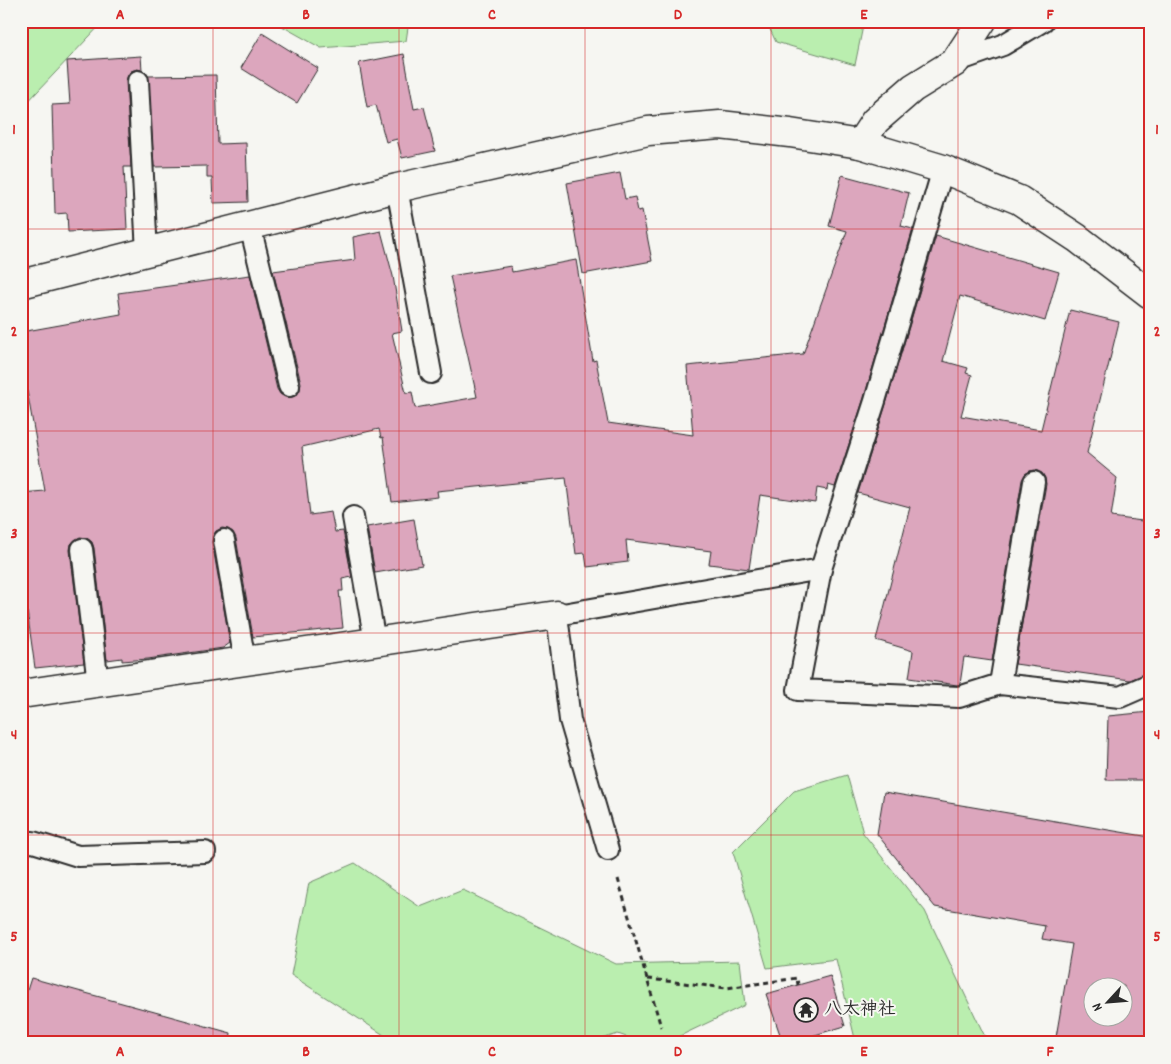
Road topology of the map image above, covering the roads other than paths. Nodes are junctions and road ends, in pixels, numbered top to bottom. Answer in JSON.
{"nodes":[{"id":1,"x":982,"y":21,"type":"edge"},
{"id":2,"x":1043,"y":21,"type":"edge"},
{"id":3,"x":955,"y":62,"type":"junction"},
{"id":4,"x":138,"y":81,"type":"dead end"},
{"id":5,"x":860,"y":144,"type":"junction"},
{"id":6,"x":943,"y":169,"type":"junction"},
{"id":7,"x":397,"y":188,"type":"junction"},
{"id":8,"x":250,"y":226,"type":"junction"},
{"id":9,"x":148,"y":252,"type":"junction"},
{"id":10,"x":21,"y":284,"type":"edge"},
{"id":11,"x":1146,"y":285,"type":"edge"},
{"id":12,"x":431,"y":373,"type":"dead end"},
{"id":13,"x":289,"y":386,"type":"dead end"},
{"id":14,"x":1034,"y":482,"type":"dead end"},
{"id":15,"x":352,"y":517,"type":"dead end"},
{"id":16,"x":224,"y":540,"type":"dead end"},
{"id":17,"x":82,"y":548,"type":"dead end"},
{"id":18,"x":821,"y":569,"type":"junction"},
{"id":19,"x":557,"y":614,"type":"junction"},
{"id":20,"x":375,"y":642,"type":"junction"},
{"id":21,"x":245,"y":662,"type":"junction"},
{"id":22,"x":98,"y":684,"type":"junction"},
{"id":23,"x":1000,"y":684,"type":"junction"},
{"id":24,"x":1150,"y":684,"type":"edge"},
{"id":25,"x":21,"y":694,"type":"edge"},
{"id":26,"x":21,"y":843,"type":"edge"},
{"id":27,"x":608,"y":850,"type":"road end"},
{"id":28,"x":205,"y":852,"type":"dead end"}],
"edges":[{"from":1,"to":3,"type":"street"},
{"from":2,"to":3,"type":"lane"},
{"from":3,"to":5,"type":"street"},
{"from":4,"to":9,"type":"lane"},
{"from":5,"to":6,"type":"street"},
{"from":5,"to":7,"type":"street"},
{"from":6,"to":11,"type":"street"},
{"from":6,"to":18,"type":"lane"},
{"from":7,"to":8,"type":"street"},
{"from":7,"to":12,"type":"lane"},
{"from":8,"to":9,"type":"street"},
{"from":8,"to":13,"type":"lane"},
{"from":9,"to":10,"type":"street"},
{"from":14,"to":23,"type":"lane"},
{"from":15,"to":20,"type":"lane"},
{"from":16,"to":21,"type":"lane"},
{"from":17,"to":22,"type":"lane"},
{"from":18,"to":19,"type":"lane"},
{"from":18,"to":23,"type":"lane"},
{"from":19,"to":20,"type":"street"},
{"from":19,"to":27,"type":"lane"},
{"from":20,"to":21,"type":"street"},
{"from":21,"to":22,"type":"street"},
{"from":22,"to":25,"type":"street"},
{"from":23,"to":24,"type":"lane"},
{"from":26,"to":28,"type":"lane"}]}
